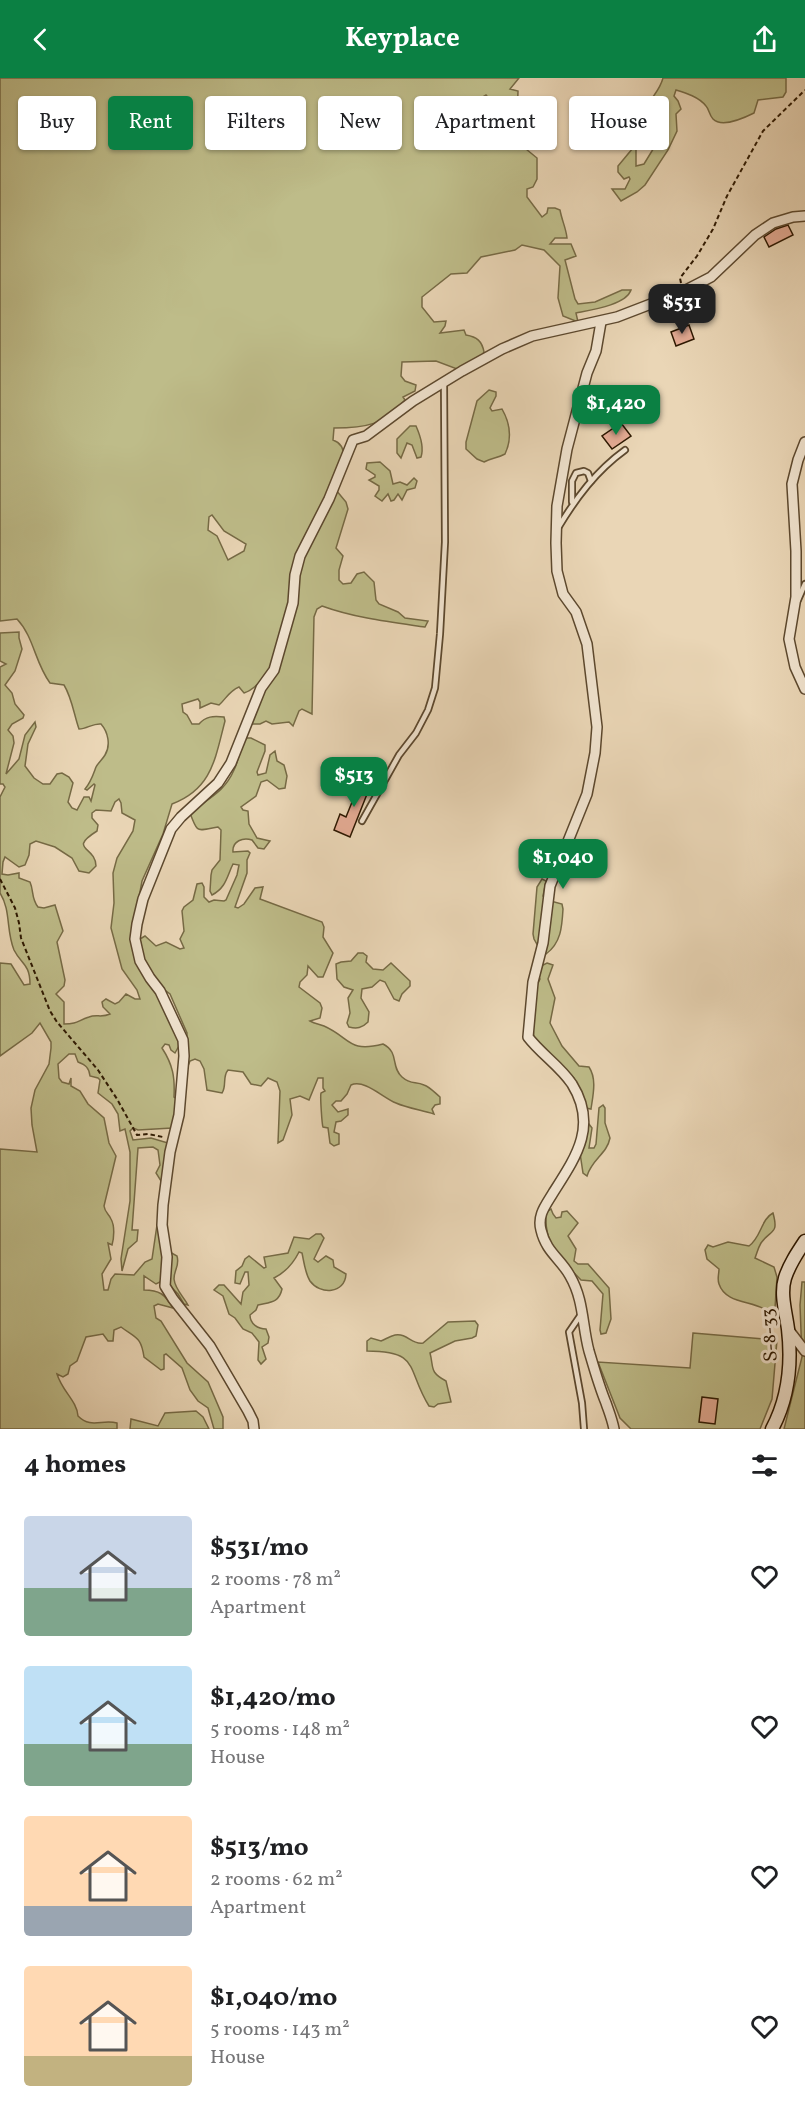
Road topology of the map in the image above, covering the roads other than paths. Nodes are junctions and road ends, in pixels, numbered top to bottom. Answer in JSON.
{"nodes":[{"id":1,"x":805,"y":216,"type":"edge"},
{"id":2,"x":601,"y":322,"type":"junction"},
{"id":3,"x":444,"y":383,"type":"junction"},
{"id":4,"x":805,"y":441,"type":"edge"},
{"id":5,"x":625,"y":450,"type":"dead end"},
{"id":6,"x":591,"y":481,"type":"junction"},
{"id":7,"x":572,"y":504,"type":"junction"},
{"id":8,"x":556,"y":531,"type":"junction"},
{"id":9,"x":805,"y":584,"type":"edge"},
{"id":10,"x":794,"y":607,"type":"junction"},
{"id":11,"x":805,"y":689,"type":"edge"},
{"id":12,"x":362,"y":821,"type":"dead end"},
{"id":13,"x":805,"y":1241,"type":"edge"},
{"id":14,"x":583,"y":1311,"type":"junction"},
{"id":15,"x":788,"y":1329,"type":"junction"},
{"id":16,"x":805,"y":1351,"type":"edge"},
{"id":17,"x":254,"y":1429,"type":"edge"},
{"id":18,"x":584,"y":1429,"type":"edge"},
{"id":19,"x":614,"y":1429,"type":"edge"},
{"id":20,"x":772,"y":1429,"type":"edge"}],
"edges":[{"from":1,"to":2,"type":"street"},
{"from":2,"to":3,"type":"street"},
{"from":2,"to":8,"type":"street"},
{"from":3,"to":12,"type":"lane"},
{"from":3,"to":17,"type":"street"},
{"from":4,"to":10,"type":"street"},
{"from":5,"to":6,"type":"lane"},
{"from":6,"to":7,"type":"lane"},
{"from":6,"to":7,"type":"lane"},
{"from":7,"to":8,"type":"lane"},
{"from":8,"to":14,"type":"street"},
{"from":9,"to":10,"type":"lane"},
{"from":10,"to":11,"type":"street"},
{"from":13,"to":15,"type":"street","name":"Տ-8-33","number":"Տ-8-33"},
{"from":14,"to":18,"type":"lane"},
{"from":14,"to":19,"type":"street"},
{"from":15,"to":16,"type":"street"},
{"from":15,"to":20,"type":"street","name":"Տ-8-33","number":"Տ-8-33"}]}
